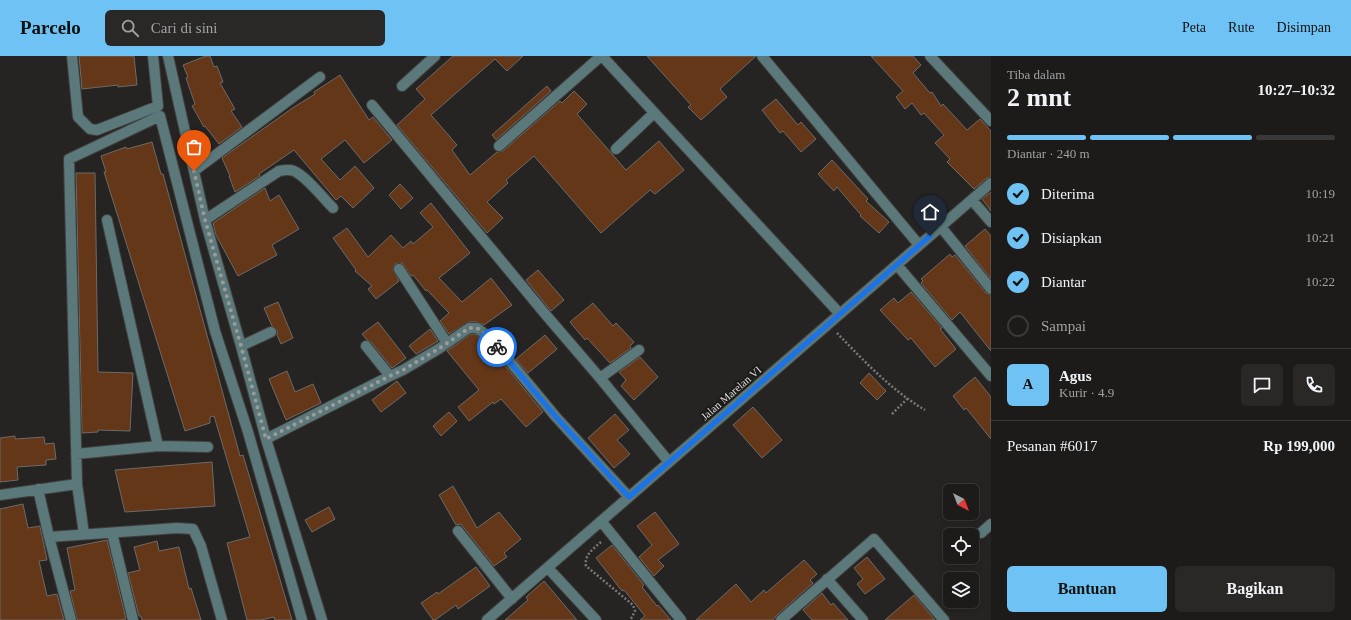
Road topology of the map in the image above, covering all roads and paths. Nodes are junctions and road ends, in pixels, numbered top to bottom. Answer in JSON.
{"nodes":[{"id":1,"x":72,"y":56,"type":"edge"},
{"id":2,"x":153,"y":56,"type":"edge"},
{"id":3,"x":168,"y":56,"type":"edge"},
{"id":4,"x":435,"y":56,"type":"edge"},
{"id":5,"x":601,"y":56,"type":"edge"},
{"id":6,"x":762,"y":56,"type":"edge"},
{"id":7,"x":930,"y":56,"type":"edge"},
{"id":8,"x":320,"y":78,"type":"dead end"},
{"id":9,"x":402,"y":86,"type":"dead end"},
{"id":10,"x":372,"y":105,"type":"dead end"},
{"id":11,"x":654,"y":113,"type":"junction"},
{"id":12,"x":991,"y":121,"type":"edge"},
{"id":13,"x":499,"y":146,"type":"dead end"},
{"id":14,"x":616,"y":149,"type":"dead end"},
{"id":15,"x":194,"y":171,"type":"junction"},
{"id":16,"x":991,"y":183,"type":"edge"},
{"id":17,"x":972,"y":200,"type":"junction"},
{"id":18,"x":333,"y":208,"type":"dead end"},
{"id":19,"x":107,"y":220,"type":"dead end"},
{"id":20,"x":205,"y":220,"type":"junction"},
{"id":21,"x":991,"y":222,"type":"edge"},
{"id":22,"x":940,"y":227,"type":"junction"},
{"id":23,"x":919,"y":246,"type":"junction"},
{"id":24,"x":897,"y":265,"type":"junction"},
{"id":25,"x":399,"y":269,"type":"dead end"},
{"id":26,"x":991,"y":289,"type":"edge"},
{"id":27,"x":840,"y":314,"type":"junction"},
{"id":28,"x":828,"y":324,"type":"junction"},
{"id":29,"x":271,"y":332,"type":"dead end"},
{"id":30,"x":447,"y":343,"type":"junction"},
{"id":31,"x":241,"y":346,"type":"junction"},
{"id":32,"x":366,"y":346,"type":"dead end"},
{"id":33,"x":639,"y":350,"type":"dead end"},
{"id":34,"x":390,"y":376,"type":"junction"},
{"id":35,"x":991,"y":376,"type":"edge"},
{"id":36,"x":600,"y":378,"type":"junction"},
{"id":37,"x":907,"y":399,"type":"junction"},
{"id":38,"x":924,"y":410,"type":"dead end"},
{"id":39,"x":892,"y":414,"type":"dead end"},
{"id":40,"x":266,"y":439,"type":"junction"},
{"id":41,"x":158,"y":446,"type":"junction"},
{"id":42,"x":208,"y":447,"type":"dead end"},
{"id":43,"x":76,"y":454,"type":"junction"},
{"id":44,"x":669,"y":462,"type":"junction"},
{"id":45,"x":77,"y":484,"type":"junction"},
{"id":46,"x":38,"y":488,"type":"junction"},
{"id":47,"x":0,"y":495,"type":"edge"},
{"id":48,"x":629,"y":497,"type":"junction"},
{"id":49,"x":601,"y":521,"type":"junction"},
{"id":50,"x":991,"y":524,"type":"edge"},
{"id":51,"x":458,"y":532,"type":"dead end"},
{"id":52,"x":112,"y":533,"type":"junction"},
{"id":53,"x":610,"y":533,"type":"junction"},
{"id":54,"x":981,"y":533,"type":"dead end"},
{"id":55,"x":84,"y":534,"type":"junction"},
{"id":56,"x":49,"y":536,"type":"junction"},
{"id":57,"x":548,"y":568,"type":"junction"},
{"id":58,"x":827,"y":579,"type":"junction"},
{"id":59,"x":512,"y":599,"type":"junction"},
{"id":60,"x":71,"y":620,"type":"edge"},
{"id":61,"x":133,"y":620,"type":"edge"},
{"id":62,"x":222,"y":620,"type":"edge"},
{"id":63,"x":302,"y":620,"type":"edge"},
{"id":64,"x":322,"y":620,"type":"edge"},
{"id":65,"x":487,"y":620,"type":"edge"},
{"id":66,"x":596,"y":620,"type":"edge"},
{"id":67,"x":630,"y":620,"type":"edge"},
{"id":68,"x":681,"y":620,"type":"edge"},
{"id":69,"x":781,"y":620,"type":"edge"},
{"id":70,"x":863,"y":620,"type":"edge"},
{"id":71,"x":944,"y":620,"type":"edge"}],
"edges":[{"from":1,"to":2,"type":"street"},
{"from":3,"to":15,"type":"street"},
{"from":4,"to":9,"type":"street"},
{"from":5,"to":11,"type":"street"},
{"from":5,"to":13,"type":"street"},
{"from":6,"to":23,"type":"street"},
{"from":7,"to":12,"type":"street"},
{"from":8,"to":15,"type":"street"},
{"from":10,"to":36,"type":"street"},
{"from":11,"to":14,"type":"street"},
{"from":11,"to":27,"type":"street"},
{"from":15,"to":20,"type":"street"},
{"from":16,"to":17,"type":"street","name":"Jalan Marelan VI"},
{"from":17,"to":21,"type":"street"},
{"from":17,"to":22,"type":"street","name":"Jalan Marelan VI"},
{"from":18,"to":20,"type":"street"},
{"from":19,"to":41,"type":"street"},
{"from":20,"to":31,"type":"street"},
{"from":22,"to":23,"type":"street","name":"Jalan Marelan VI"},
{"from":22,"to":26,"type":"street"},
{"from":23,"to":24,"type":"street","name":"Jalan Marelan VI"},
{"from":24,"to":27,"type":"street","name":"Jalan Marelan VI"},
{"from":24,"to":35,"type":"street"},
{"from":25,"to":30,"type":"street"},
{"from":27,"to":28,"type":"street","name":"Jalan Marelan VI"},
{"from":28,"to":37,"type":"path"},
{"from":28,"to":44,"type":"street","name":"Jalan Marelan VI"},
{"from":29,"to":31,"type":"street"},
{"from":30,"to":34,"type":"street"},
{"from":30,"to":48,"type":"street"},
{"from":31,"to":40,"type":"street"},
{"from":32,"to":34,"type":"street"},
{"from":33,"to":36,"type":"street"},
{"from":34,"to":40,"type":"street"},
{"from":36,"to":44,"type":"street"},
{"from":37,"to":38,"type":"path"},
{"from":37,"to":39,"type":"path"},
{"from":40,"to":64,"type":"street"},
{"from":41,"to":42,"type":"street"},
{"from":41,"to":43,"type":"street"},
{"from":43,"to":45,"type":"street"},
{"from":43,"to":63,"type":"street"},
{"from":44,"to":48,"type":"street","name":"Jalan Marelan VI"},
{"from":45,"to":46,"type":"street"},
{"from":45,"to":55,"type":"street"},
{"from":46,"to":47,"type":"street"},
{"from":46,"to":56,"type":"street"},
{"from":48,"to":49,"type":"street","name":"Jalan Marelan VI"},
{"from":49,"to":53,"type":"street"},
{"from":49,"to":57,"type":"street","name":"Jalan Marelan VI"},
{"from":50,"to":54,"type":"street"},
{"from":51,"to":59,"type":"street"},
{"from":52,"to":55,"type":"street"},
{"from":52,"to":61,"type":"street"},
{"from":52,"to":62,"type":"street"},
{"from":53,"to":67,"type":"path"},
{"from":53,"to":68,"type":"street"},
{"from":55,"to":56,"type":"street"},
{"from":56,"to":60,"type":"street"},
{"from":57,"to":59,"type":"street","name":"Jalan Marelan VI"},
{"from":57,"to":66,"type":"street"},
{"from":58,"to":69,"type":"street"},
{"from":58,"to":70,"type":"street"},
{"from":58,"to":71,"type":"street"},
{"from":59,"to":65,"type":"street","name":"Jalan Marelan VI"}]}
